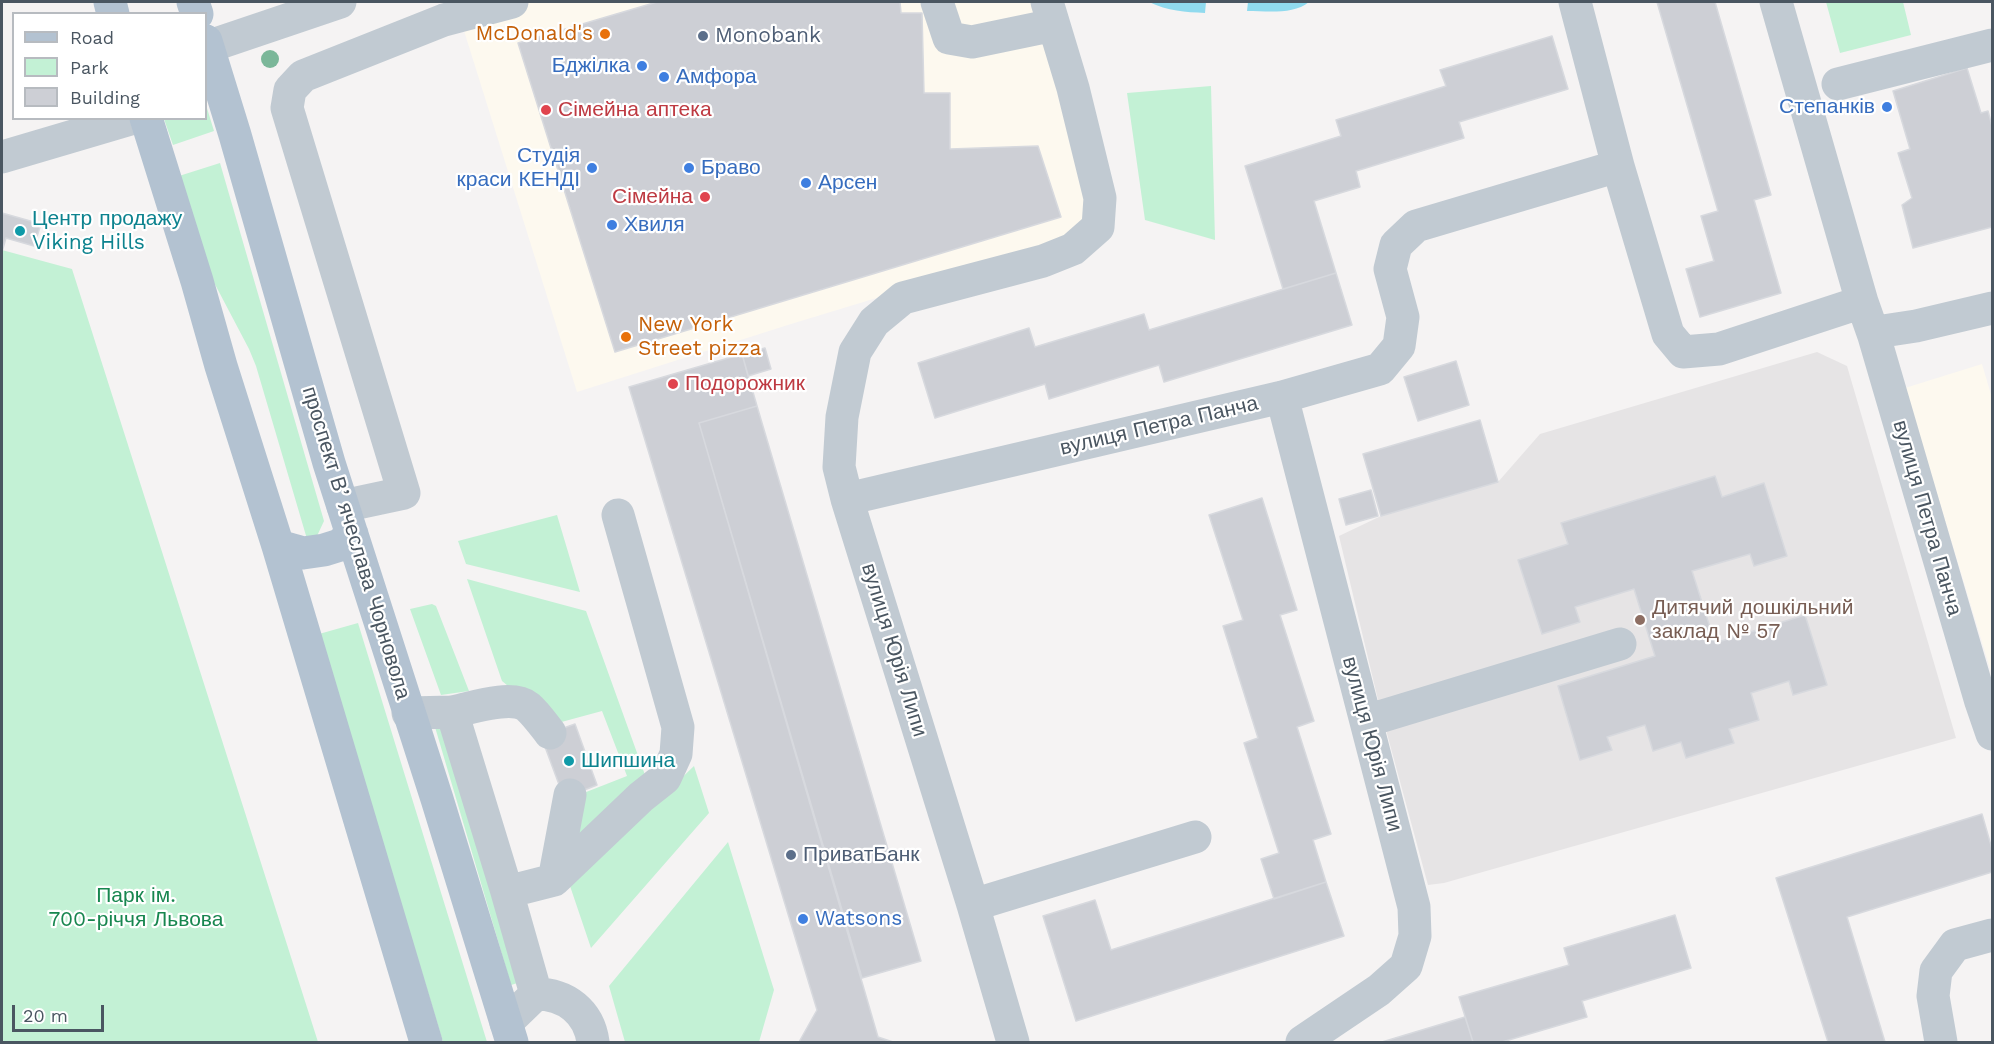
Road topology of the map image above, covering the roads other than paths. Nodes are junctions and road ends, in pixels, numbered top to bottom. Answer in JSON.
{"nodes":[{"id":1,"x":340,"y":2,"type":"edge"},
{"id":2,"x":512,"y":2,"type":"edge"},
{"id":3,"x":937,"y":2,"type":"edge"},
{"id":4,"x":1575,"y":2,"type":"edge"},
{"id":5,"x":1776,"y":2,"type":"edge"},
{"id":6,"x":1051,"y":13,"type":"edge"},
{"id":7,"x":207,"y":44,"type":"edge"},
{"id":8,"x":1992,"y":45,"type":"edge"},
{"id":9,"x":1921,"y":46,"type":"dead end"},
{"id":10,"x":207,"y":47,"type":"edge"},
{"id":11,"x":1798,"y":78,"type":"junction"},
{"id":12,"x":1838,"y":84,"type":"dead end"},
{"id":13,"x":127,"y":120,"type":"edge"},
{"id":14,"x":147,"y":120,"type":"edge"},
{"id":15,"x":2,"y":157,"type":"edge"},
{"id":16,"x":1618,"y":166,"type":"junction"},
{"id":17,"x":1862,"y":302,"type":"junction"},
{"id":18,"x":1992,"y":308,"type":"edge"},
{"id":19,"x":1874,"y":336,"type":"junction"},
{"id":20,"x":1282,"y":397,"type":"junction"},
{"id":21,"x":847,"y":499,"type":"junction"},
{"id":22,"x":618,"y":515,"type":"dead end"},
{"id":23,"x":347,"y":520,"type":"junction"},
{"id":24,"x":278,"y":546,"type":"junction"},
{"id":25,"x":1620,"y":644,"type":"dead end"},
{"id":26,"x":452,"y":712,"type":"junction"},
{"id":27,"x":408,"y":713,"type":"junction"},
{"id":28,"x":1366,"y":721,"type":"junction"},
{"id":29,"x":550,"y":733,"type":"dead end"},
{"id":30,"x":1992,"y":734,"type":"edge"},
{"id":31,"x":570,"y":795,"type":"dead end"},
{"id":32,"x":1195,"y":837,"type":"dead end"},
{"id":33,"x":554,"y":880,"type":"junction"},
{"id":34,"x":507,"y":892,"type":"junction"},
{"id":35,"x":973,"y":905,"type":"junction"},
{"id":36,"x":1992,"y":935,"type":"edge"},
{"id":37,"x":536,"y":994,"type":"junction"},
{"id":38,"x":509,"y":1033,"type":"edge"},
{"id":39,"x":426,"y":1042,"type":"edge"},
{"id":40,"x":593,"y":1042,"type":"edge"},
{"id":41,"x":1013,"y":1042,"type":"edge"},
{"id":42,"x":1302,"y":1042,"type":"edge"},
{"id":43,"x":1941,"y":1042,"type":"edge"}],
"edges":[{"from":1,"to":7,"type":"street"},
{"from":2,"to":23,"type":"street"},
{"from":3,"to":6,"type":"street"},
{"from":4,"to":16,"type":"street"},
{"from":5,"to":11,"type":"street","name":"вулиця Петра Панча"},
{"from":6,"to":21,"type":"street"},
{"from":8,"to":12,"type":"street"},
{"from":9,"to":11,"type":"street"},
{"from":10,"to":23,"type":"main road","name":"проспект Вʼячеслава Чорновола"},
{"from":11,"to":17,"type":"street","name":"вулиця Петра Панча"},
{"from":13,"to":15,"type":"street"},
{"from":14,"to":24,"type":"main road"},
{"from":16,"to":17,"type":"street"},
{"from":16,"to":20,"type":"street","name":"вулиця Петра Панча"},
{"from":17,"to":19,"type":"street","name":"вулиця Петра Панча"},
{"from":18,"to":19,"type":"street"},
{"from":19,"to":30,"type":"street","name":"вулиця Петра Панча"},
{"from":20,"to":21,"type":"street","name":"вулиця Петра Панча"},
{"from":20,"to":28,"type":"street","name":"вулиця Юрія Липи"},
{"from":21,"to":35,"type":"street","name":"вулиця Юрія Липи"},
{"from":22,"to":33,"type":"street"},
{"from":23,"to":24,"type":"main road"},
{"from":23,"to":27,"type":"main road","name":"проспект Вʼячеслава Чорновола"},
{"from":24,"to":39,"type":"main road"},
{"from":25,"to":28,"type":"street"},
{"from":26,"to":27,"type":"street"},
{"from":26,"to":29,"type":"street"},
{"from":26,"to":34,"type":"street"},
{"from":27,"to":38,"type":"main road","name":"проспект Вʼячеслава Чорновола"},
{"from":28,"to":42,"type":"street","name":"вулиця Юрія Липи"},
{"from":31,"to":33,"type":"street"},
{"from":32,"to":35,"type":"street"},
{"from":33,"to":34,"type":"street"},
{"from":34,"to":37,"type":"street"},
{"from":35,"to":41,"type":"street","name":"вулиця Юрія Липи"},
{"from":36,"to":43,"type":"street"},
{"from":37,"to":38,"type":"street"},
{"from":37,"to":40,"type":"street"}]}
